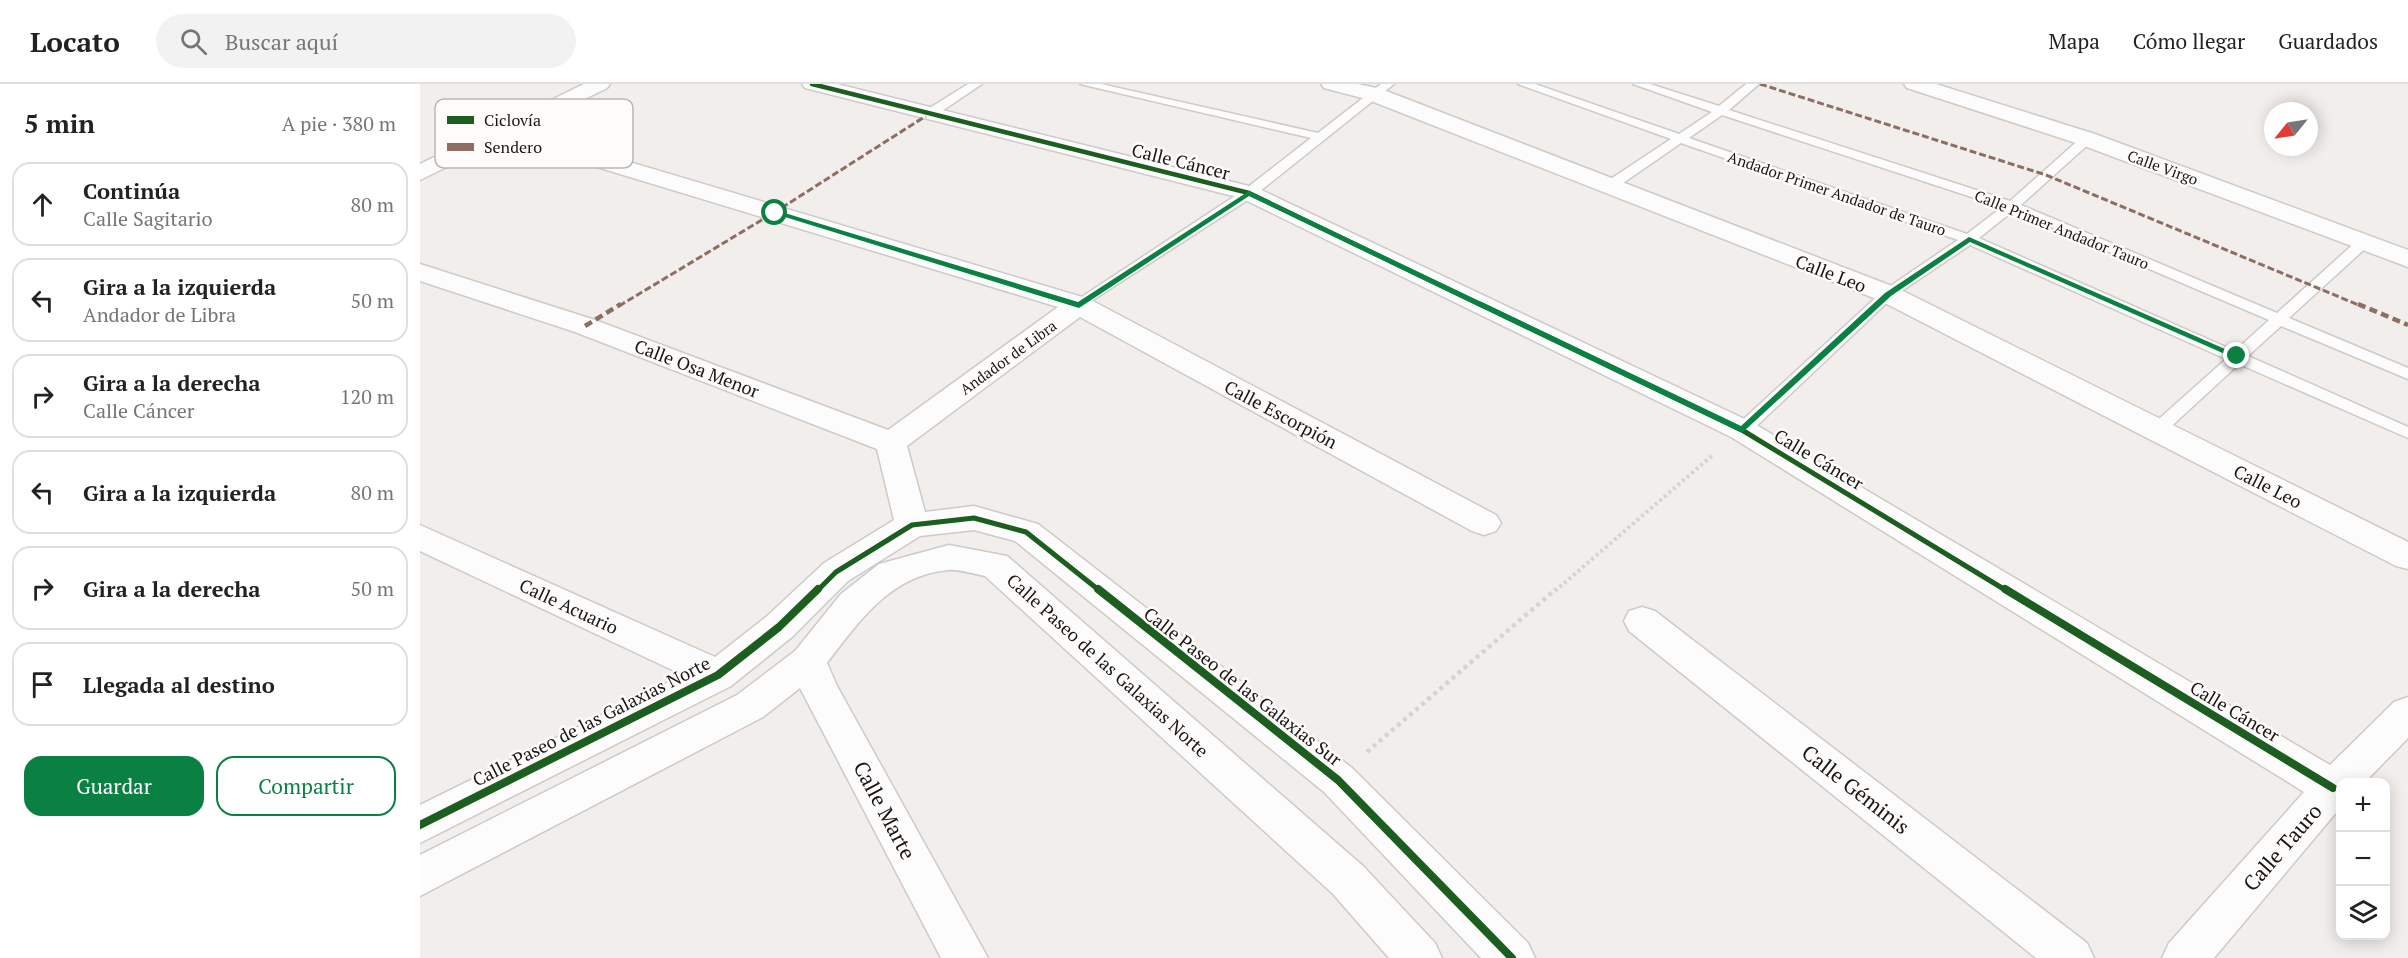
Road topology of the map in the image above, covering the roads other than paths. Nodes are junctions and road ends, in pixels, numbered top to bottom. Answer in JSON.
{"nodes":[{"id":1,"x":600,"y":84,"type":"edge"},
{"id":2,"x":812,"y":84,"type":"edge"},
{"id":3,"x":976,"y":84,"type":"edge"},
{"id":4,"x":1086,"y":84,"type":"edge"},
{"id":5,"x":1331,"y":84,"type":"edge"},
{"id":6,"x":1524,"y":84,"type":"edge"},
{"id":7,"x":1639,"y":84,"type":"edge"},
{"id":8,"x":1753,"y":84,"type":"edge"},
{"id":9,"x":1914,"y":84,"type":"edge"},
{"id":10,"x":1381,"y":89,"type":"edge"},
{"id":11,"x":570,"y":99,"type":"edge"},
{"id":12,"x":1722,"y":110,"type":"junction"},
{"id":13,"x":929,"y":114,"type":"junction"},
{"id":14,"x":1321,"y":137,"type":"junction"},
{"id":15,"x":1679,"y":139,"type":"junction"},
{"id":16,"x":2087,"y":139,"type":"junction"},
{"id":17,"x":435,"y":166,"type":"edge"},
{"id":18,"x":625,"y":168,"type":"edge"},
{"id":19,"x":420,"y":173,"type":"edge"},
{"id":20,"x":1608,"y":188,"type":"junction"},
{"id":21,"x":1249,"y":194,"type":"junction"},
{"id":22,"x":2012,"y":206,"type":"junction"},
{"id":23,"x":1969,"y":239,"type":"junction"},
{"id":24,"x":2364,"y":242,"type":"junction"},
{"id":25,"x":2408,"y":259,"type":"edge"},
{"id":26,"x":420,"y":272,"type":"edge"},
{"id":27,"x":1888,"y":294,"type":"junction"},
{"id":28,"x":1079,"y":305,"type":"junction"},
{"id":29,"x":2280,"y":320,"type":"junction"},
{"id":30,"x":2237,"y":356,"type":"junction"},
{"id":31,"x":2408,"y":375,"type":"edge"},
{"id":32,"x":1742,"y":430,"type":"junction"},
{"id":33,"x":2157,"y":430,"type":"junction"},
{"id":34,"x":2408,"y":433,"type":"edge"},
{"id":35,"x":891,"y":443,"type":"junction"},
{"id":36,"x":1484,"y":523,"type":"dead end"},
{"id":37,"x":912,"y":525,"type":"junction"},
{"id":38,"x":420,"y":537,"type":"edge"},
{"id":39,"x":2408,"y":556,"type":"edge"},
{"id":40,"x":1642,"y":621,"type":"dead end"},
{"id":41,"x":808,"y":662,"type":"junction"},
{"id":42,"x":718,"y":675,"type":"junction"},
{"id":43,"x":2408,"y":713,"type":"edge"},
{"id":44,"x":2333,"y":788,"type":"junction"},
{"id":45,"x":431,"y":820,"type":"edge"},
{"id":46,"x":458,"y":858,"type":"junction"},
{"id":47,"x":420,"y":876,"type":"edge"},
{"id":48,"x":965,"y":958,"type":"edge"},
{"id":49,"x":1419,"y":958,"type":"edge"},
{"id":50,"x":1512,"y":958,"type":"edge"},
{"id":51,"x":2071,"y":958,"type":"edge"},
{"id":52,"x":2185,"y":958,"type":"edge"}],
"edges":[{"from":1,"to":11,"type":"street"},
{"from":2,"to":13,"type":"street","name":"Calle Cáncer"},
{"from":3,"to":13,"type":"lane"},
{"from":4,"to":14,"type":"lane"},
{"from":5,"to":10,"type":"street","name":"Calle Leo"},
{"from":6,"to":15,"type":"lane","name":"Andador Primer Andador de Tauro"},
{"from":7,"to":12,"type":"lane","name":"Calle Primer Andador Tauro"},
{"from":8,"to":12,"type":"lane"},
{"from":9,"to":16,"type":"street","name":"Calle Virgo"},
{"from":10,"to":14,"type":"lane","name":"Andador de Libra"},
{"from":10,"to":20,"type":"street","name":"Calle Leo"},
{"from":12,"to":15,"type":"lane"},
{"from":12,"to":22,"type":"lane","name":"Calle Primer Andador Tauro"},
{"from":13,"to":21,"type":"street","name":"Calle Cáncer"},
{"from":14,"to":21,"type":"lane","name":"Andador de Libra"},
{"from":15,"to":20,"type":"lane"},
{"from":15,"to":23,"type":"lane","name":"Andador Primer Andador de Tauro"},
{"from":16,"to":22,"type":"lane"},
{"from":16,"to":24,"type":"street","name":"Calle Virgo"},
{"from":17,"to":19,"type":"street"},
{"from":18,"to":28,"type":"street","name":"Calle Escorpión"},
{"from":20,"to":27,"type":"street","name":"Calle Leo"},
{"from":21,"to":28,"type":"lane","name":"Andador de Libra"},
{"from":21,"to":32,"type":"street","name":"Calle Cáncer"},
{"from":22,"to":23,"type":"lane"},
{"from":22,"to":29,"type":"lane","name":"Calle Primer Andador Tauro"},
{"from":23,"to":27,"type":"lane"},
{"from":23,"to":30,"type":"lane","name":"Andador Primer Andador de Tauro"},
{"from":24,"to":25,"type":"street","name":"Calle Virgo"},
{"from":24,"to":29,"type":"lane"},
{"from":26,"to":35,"type":"street","name":"Calle Osa Menor"},
{"from":27,"to":32,"type":"lane"},
{"from":27,"to":33,"type":"street","name":"Calle Leo"},
{"from":28,"to":35,"type":"street","name":"Andador de Libra"},
{"from":28,"to":36,"type":"street","name":"Calle Escorpión"},
{"from":29,"to":30,"type":"lane"},
{"from":29,"to":31,"type":"lane","name":"Calle Primer Andador Tauro"},
{"from":30,"to":33,"type":"lane"},
{"from":30,"to":34,"type":"lane","name":"Andador Primer Andador de Tauro"},
{"from":32,"to":44,"type":"street","name":"Calle Cáncer"},
{"from":33,"to":39,"type":"street","name":"Calle Leo"},
{"from":35,"to":37,"type":"street"},
{"from":37,"to":42,"type":"street","name":"Calle Paseo de las Galaxias Norte"},
{"from":37,"to":50,"type":"street","name":"Calle Paseo de las Galaxias Sur"},
{"from":38,"to":42,"type":"street","name":"Calle Acuario"},
{"from":40,"to":51,"type":"street","name":"Calle Géminis"},
{"from":41,"to":46,"type":"street","name":"Calle Paseo de las Galaxias Norte"},
{"from":41,"to":48,"type":"street","name":"Calle Marte"},
{"from":41,"to":49,"type":"street","name":"Calle Paseo de las Galaxias Norte"},
{"from":42,"to":45,"type":"street","name":"Calle Paseo de las Galaxias Norte"},
{"from":43,"to":44,"type":"street","name":"Calle Tauro"},
{"from":44,"to":52,"type":"street","name":"Calle Tauro"},
{"from":45,"to":46,"type":"street"},
{"from":46,"to":47,"type":"street","name":"Calle Paseo de las Galaxias Norte"}]}
